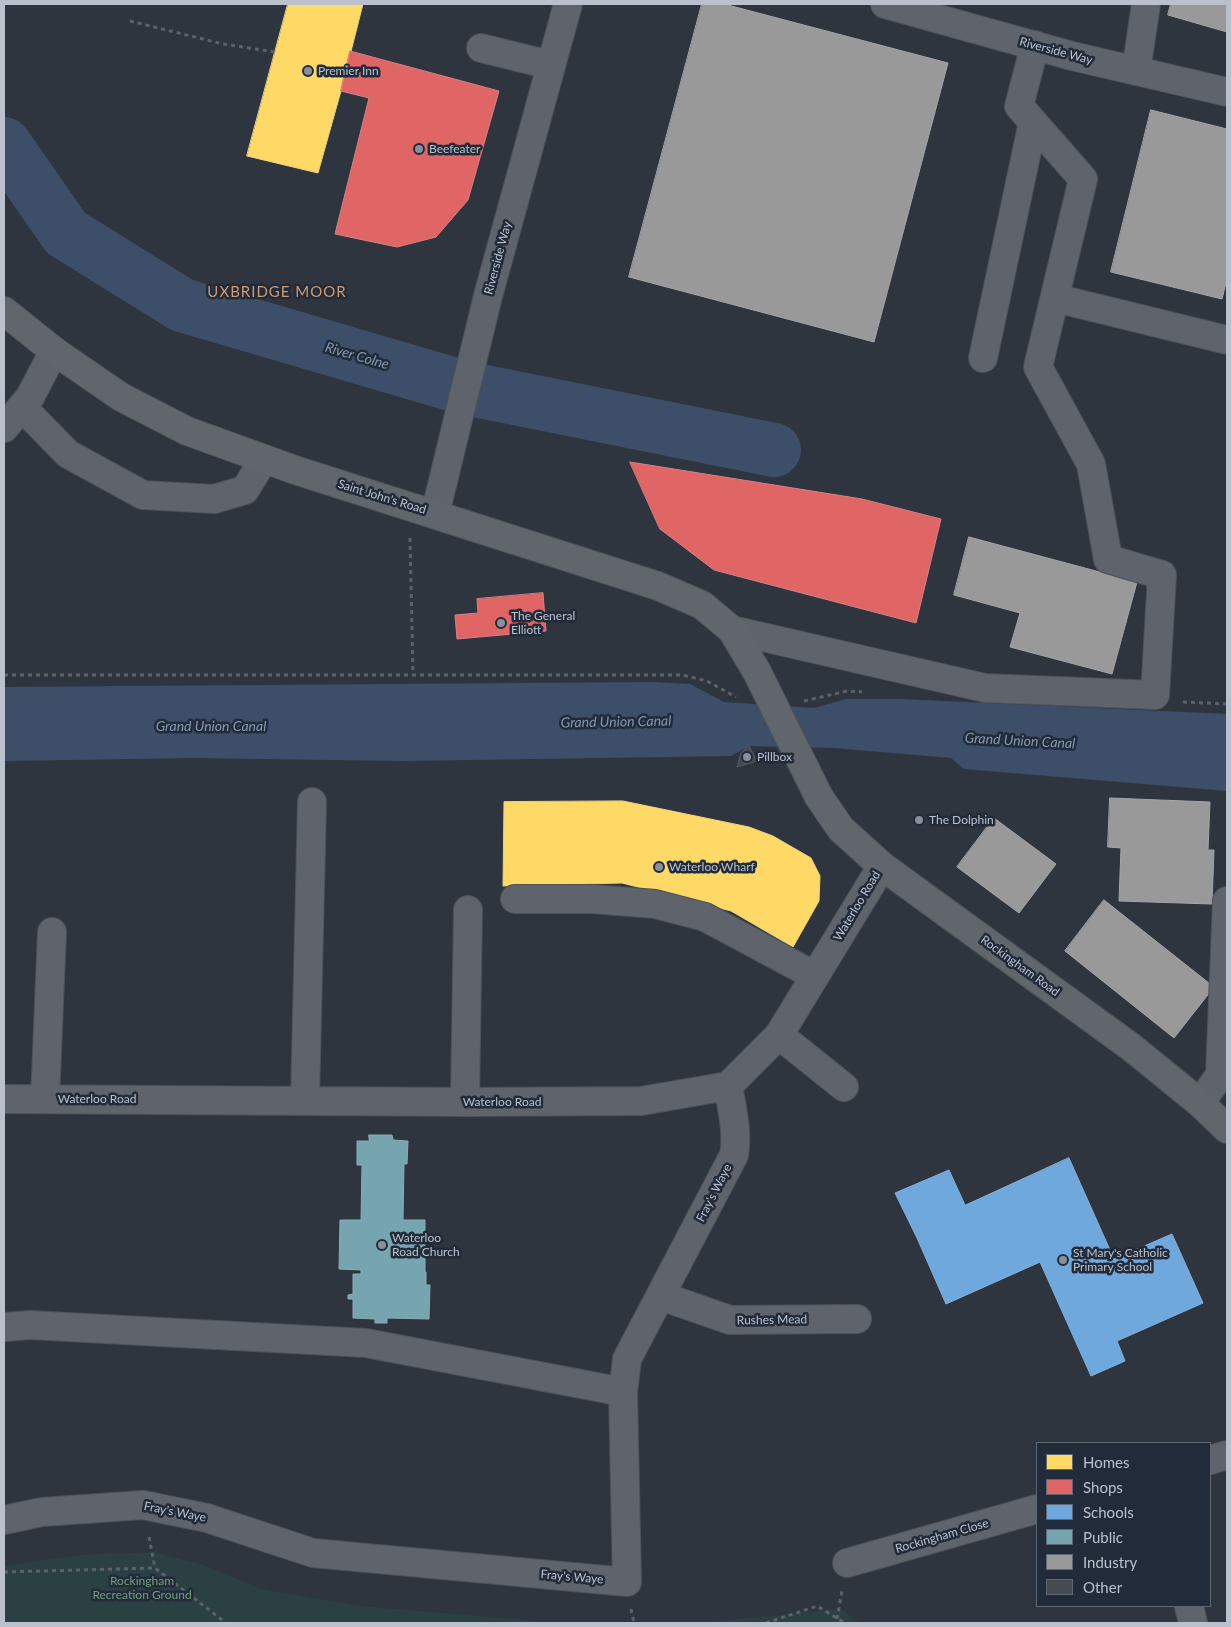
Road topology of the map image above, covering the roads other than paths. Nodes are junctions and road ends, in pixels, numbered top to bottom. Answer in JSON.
{"nodes":[{"id":1,"x":568,"y":4,"type":"edge"},
{"id":2,"x":890,"y":4,"type":"edge"},
{"id":3,"x":1146,"y":4,"type":"edge"},
{"id":4,"x":1035,"y":46,"type":"junction"},
{"id":5,"x":481,"y":48,"type":"dead end"},
{"id":6,"x":550,"y":65,"type":"junction"},
{"id":7,"x":1136,"y":71,"type":"junction"},
{"id":8,"x":1227,"y":92,"type":"edge"},
{"id":9,"x":1033,"y":122,"type":"junction"},
{"id":10,"x":1055,"y":298,"type":"junction"},
{"id":11,"x":4,"y":311,"type":"edge"},
{"id":12,"x":1227,"y":340,"type":"edge"},
{"id":13,"x":54,"y":351,"type":"junction"},
{"id":14,"x":984,"y":358,"type":"dead end"},
{"id":15,"x":22,"y":407,"type":"junction"},
{"id":16,"x":4,"y":428,"type":"edge"},
{"id":17,"x":264,"y":459,"type":"junction"},
{"id":18,"x":427,"y":511,"type":"junction"},
{"id":19,"x":732,"y":630,"type":"junction"},
{"id":20,"x":819,"y":797,"type":"joint"},
{"id":21,"x":312,"y":802,"type":"dead end"},
{"id":22,"x":882,"y":866,"type":"junction"},
{"id":23,"x":515,"y":899,"type":"dead end"},
{"id":24,"x":1227,"y":901,"type":"edge"},
{"id":25,"x":468,"y":910,"type":"dead end"},
{"id":26,"x":52,"y":932,"type":"dead end"},
{"id":27,"x":815,"y":976,"type":"junction"},
{"id":28,"x":779,"y":1035,"type":"junction"},
{"id":29,"x":728,"y":1086,"type":"junction"},
{"id":30,"x":844,"y":1087,"type":"dead end"},
{"id":31,"x":4,"y":1099,"type":"edge"},
{"id":32,"x":44,"y":1099,"type":"junction"},
{"id":33,"x":305,"y":1101,"type":"junction"},
{"id":34,"x":465,"y":1102,"type":"junction"},
{"id":35,"x":1200,"y":1103,"type":"junction"},
{"id":36,"x":1227,"y":1129,"type":"edge"},
{"id":37,"x":661,"y":1296,"type":"junction"},
{"id":38,"x":857,"y":1319,"type":"dead end"},
{"id":39,"x":4,"y":1326,"type":"edge"},
{"id":40,"x":624,"y":1392,"type":"junction"},
{"id":41,"x":1227,"y":1455,"type":"edge"},
{"id":42,"x":1211,"y":1460,"type":"edge"},
{"id":43,"x":1036,"y":1509,"type":"edge"},
{"id":44,"x":4,"y":1520,"type":"edge"},
{"id":45,"x":847,"y":1563,"type":"dead end"},
{"id":46,"x":1189,"y":1607,"type":"edge"},
{"id":47,"x":1193,"y":1623,"type":"edge"}],
"edges":[{"from":1,"to":6,"type":"street","name":"Riverside Way"},
{"from":2,"to":4,"type":"street","name":"Riverside Way"},
{"from":3,"to":7,"type":"street"},
{"from":4,"to":7,"type":"street","name":"Riverside Way"},
{"from":4,"to":9,"type":"street"},
{"from":5,"to":6,"type":"street"},
{"from":6,"to":18,"type":"street","name":"Riverside Way"},
{"from":7,"to":8,"type":"street","name":"Riverside Way"},
{"from":9,"to":10,"type":"street"},
{"from":9,"to":14,"type":"street"},
{"from":10,"to":12,"type":"street"},
{"from":10,"to":19,"type":"street"},
{"from":11,"to":13,"type":"main road","name":"Saint John's Road"},
{"from":13,"to":15,"type":"street"},
{"from":13,"to":17,"type":"main road","name":"Saint John's Road"},
{"from":15,"to":16,"type":"street"},
{"from":15,"to":17,"type":"street"},
{"from":17,"to":18,"type":"main road","name":"Saint John's Road"},
{"from":18,"to":19,"type":"main road","name":"Saint John's Road"},
{"from":19,"to":20,"type":"main road","name":"Saint John's Road","bridge":true},
{"from":20,"to":22,"type":"main road","name":"Rockingham Road"},
{"from":21,"to":33,"type":"street"},
{"from":22,"to":27,"type":"street","name":"Waterloo Road"},
{"from":22,"to":35,"type":"main road","name":"Rockingham Road"},
{"from":23,"to":27,"type":"street"},
{"from":24,"to":35,"type":"street"},
{"from":25,"to":34,"type":"street"},
{"from":26,"to":32,"type":"street"},
{"from":27,"to":28,"type":"street","name":"Waterloo Road"},
{"from":28,"to":29,"type":"street","name":"Waterloo Road"},
{"from":28,"to":30,"type":"street"},
{"from":29,"to":34,"type":"street","name":"Waterloo Road"},
{"from":29,"to":37,"type":"street","name":"Fray's Waye"},
{"from":31,"to":32,"type":"street","name":"Waterloo Road"},
{"from":32,"to":33,"type":"street","name":"Waterloo Road"},
{"from":33,"to":34,"type":"street","name":"Waterloo Road"},
{"from":35,"to":36,"type":"main road","name":"Rockingham Road"},
{"from":37,"to":38,"type":"street","name":"Rushes Mead"},
{"from":37,"to":40,"type":"street","name":"Fray's Waye"},
{"from":39,"to":40,"type":"street"},
{"from":40,"to":44,"type":"street","name":"Fray's Waye"},
{"from":41,"to":42,"type":"street"},
{"from":43,"to":45,"type":"street","name":"Rockingham Close"},
{"from":46,"to":47,"type":"street"}]}
